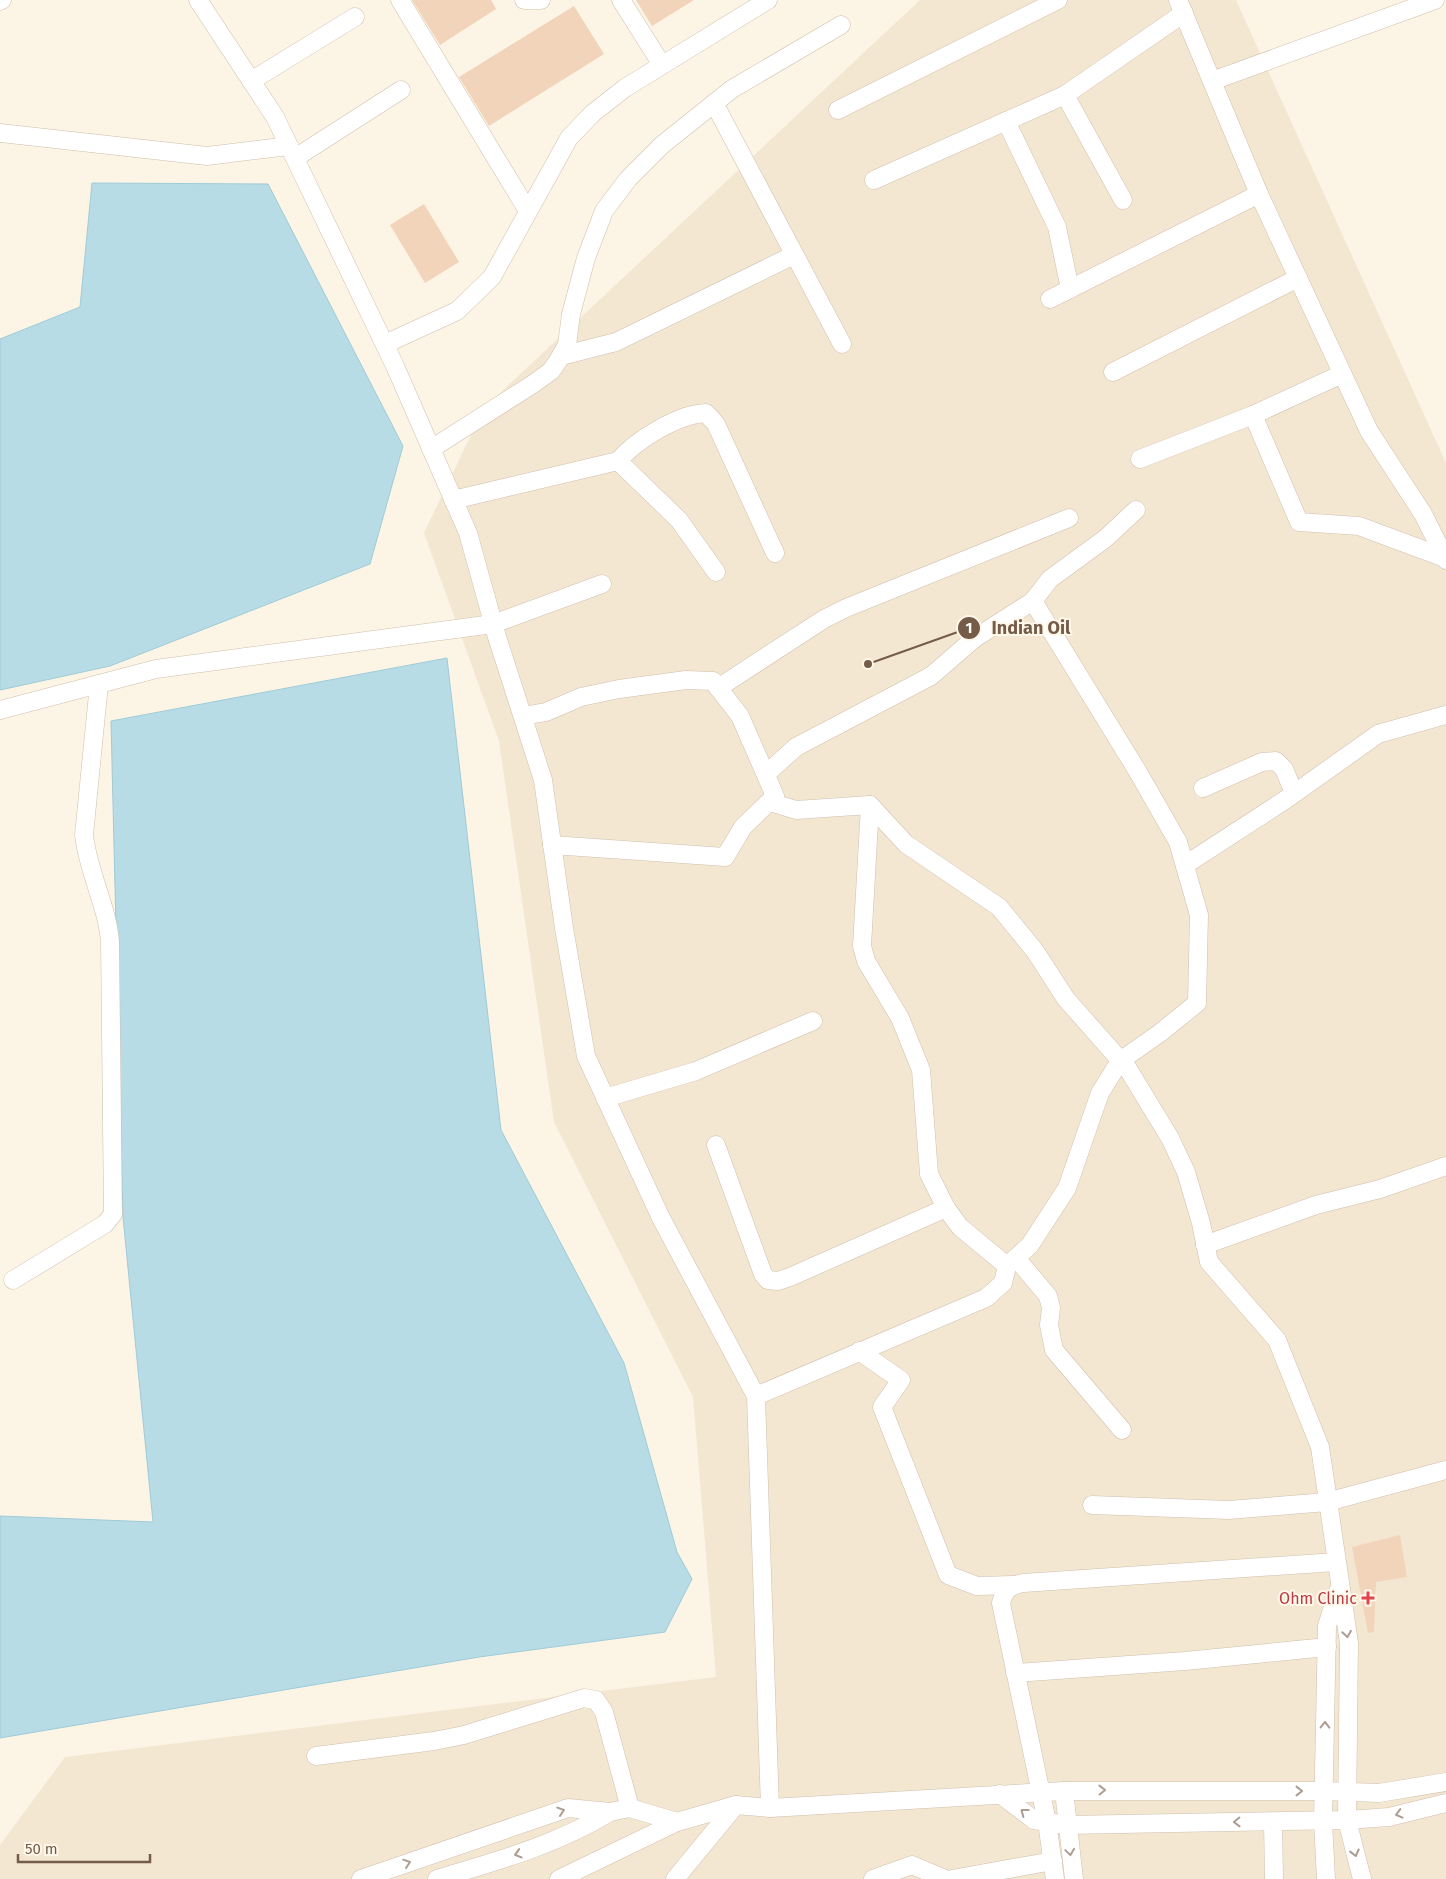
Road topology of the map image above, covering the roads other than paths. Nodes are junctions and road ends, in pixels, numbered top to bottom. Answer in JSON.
{"nodes":[{"id":1,"x":400,"y":0,"type":"edge"},
{"id":2,"x":524,"y":0,"type":"edge"},
{"id":3,"x":541,"y":0,"type":"edge"},
{"id":4,"x":621,"y":0,"type":"edge"},
{"id":5,"x":768,"y":0,"type":"edge"},
{"id":6,"x":1058,"y":0,"type":"edge"},
{"id":7,"x":1436,"y":0,"type":"edge"},
{"id":8,"x":203,"y":2,"type":"edge"},
{"id":9,"x":1181,"y":6,"type":"edge"},
{"id":10,"x":355,"y":17,"type":"dead end"},
{"id":11,"x":841,"y":25,"type":"dead end"},
{"id":12,"x":662,"y":66,"type":"junction"},
{"id":13,"x":252,"y":81,"type":"junction"},
{"id":14,"x":1212,"y":81,"type":"junction"},
{"id":15,"x":401,"y":90,"type":"dead end"},
{"id":16,"x":1065,"y":95,"type":"junction"},
{"id":17,"x":714,"y":104,"type":"junction"},
{"id":18,"x":838,"y":110,"type":"dead end"},
{"id":19,"x":1006,"y":121,"type":"junction"},
{"id":20,"x":0,"y":133,"type":"edge"},
{"id":21,"x":292,"y":152,"type":"junction"},
{"id":22,"x":874,"y":180,"type":"dead end"},
{"id":23,"x":1259,"y":194,"type":"junction"},
{"id":24,"x":1123,"y":200,"type":"dead end"},
{"id":25,"x":528,"y":211,"type":"junction"},
{"id":26,"x":794,"y":255,"type":"junction"},
{"id":27,"x":1298,"y":278,"type":"junction"},
{"id":28,"x":1070,"y":289,"type":"junction"},
{"id":29,"x":1050,"y":299,"type":"dead end"},
{"id":30,"x":385,"y":344,"type":"junction"},
{"id":31,"x":842,"y":344,"type":"dead end"},
{"id":32,"x":561,"y":356,"type":"junction"},
{"id":33,"x":1113,"y":372,"type":"dead end"},
{"id":34,"x":1342,"y":374,"type":"junction"},
{"id":35,"x":1253,"y":415,"type":"junction"},
{"id":36,"x":431,"y":449,"type":"junction"},
{"id":37,"x":1140,"y":459,"type":"dead end"},
{"id":38,"x":618,"y":461,"type":"junction"},
{"id":39,"x":453,"y":500,"type":"junction"},
{"id":40,"x":1136,"y":510,"type":"dead end"},
{"id":41,"x":1069,"y":518,"type":"dead end"},
{"id":42,"x":775,"y":553,"type":"dead end"},
{"id":43,"x":1446,"y":559,"type":"edge"},
{"id":44,"x":716,"y":572,"type":"dead end"},
{"id":45,"x":602,"y":584,"type":"dead end"},
{"id":46,"x":1032,"y":601,"type":"junction"},
{"id":47,"x":493,"y":624,"type":"junction"},
{"id":48,"x":99,"y":684,"type":"junction"},
{"id":49,"x":718,"y":688,"type":"junction"},
{"id":50,"x":0,"y":710,"type":"edge"},
{"id":51,"x":1446,"y":715,"type":"edge"},
{"id":52,"x":523,"y":716,"type":"junction"},
{"id":53,"x":766,"y":774,"type":"junction"},
{"id":54,"x":1203,"y":788,"type":"dead end"},
{"id":55,"x":1294,"y":793,"type":"junction"},
{"id":56,"x":770,"y":802,"type":"junction"},
{"id":57,"x":870,"y":805,"type":"junction"},
{"id":58,"x":552,"y":845,"type":"junction"},
{"id":59,"x":1185,"y":865,"type":"junction"},
{"id":60,"x":814,"y":1021,"type":"dead end"},
{"id":61,"x":1120,"y":1060,"type":"junction"},
{"id":62,"x":605,"y":1098,"type":"junction"},
{"id":63,"x":716,"y":1146,"type":"dead end"},
{"id":64,"x":1446,"y":1166,"type":"edge"},
{"id":65,"x":946,"y":1208,"type":"junction"},
{"id":66,"x":1205,"y":1245,"type":"junction"},
{"id":67,"x":1011,"y":1262,"type":"junction"},
{"id":68,"x":13,"y":1280,"type":"dead end"},
{"id":69,"x":859,"y":1351,"type":"junction"},
{"id":70,"x":756,"y":1396,"type":"junction"},
{"id":71,"x":1122,"y":1430,"type":"dead end"},
{"id":72,"x":1446,"y":1470,"type":"edge"},
{"id":73,"x":1327,"y":1502,"type":"junction"},
{"id":74,"x":1092,"y":1505,"type":"dead end"},
{"id":75,"x":1336,"y":1562,"type":"junction"},
{"id":76,"x":1013,"y":1585,"type":"junction"},
{"id":77,"x":1340,"y":1586,"type":"junction"},
{"id":78,"x":1327,"y":1647,"type":"junction"},
{"id":79,"x":1015,"y":1673,"type":"junction"},
{"id":80,"x":316,"y":1756,"type":"dead end"},
{"id":81,"x":1446,"y":1782,"type":"edge"},
{"id":82,"x":1064,"y":1791,"type":"junction"},
{"id":83,"x":1323,"y":1791,"type":"junction"},
{"id":84,"x":1347,"y":1791,"type":"junction"},
{"id":85,"x":1040,"y":1792,"type":"junction"},
{"id":86,"x":1000,"y":1794,"type":"junction"},
{"id":87,"x":1446,"y":1803,"type":"edge"},
{"id":88,"x":736,"y":1805,"type":"junction"},
{"id":89,"x":630,"y":1808,"type":"junction"},
{"id":90,"x":770,"y":1808,"type":"junction"},
{"id":91,"x":610,"y":1812,"type":"junction"},
{"id":92,"x":1347,"y":1820,"type":"junction"},
{"id":93,"x":1322,"y":1821,"type":"junction"},
{"id":94,"x":677,"y":1822,"type":"junction"},
{"id":95,"x":1047,"y":1822,"type":"junction"},
{"id":96,"x":1273,"y":1822,"type":"junction"},
{"id":97,"x":1066,"y":1825,"type":"junction"},
{"id":98,"x":1053,"y":1861,"type":"junction"},
{"id":99,"x":361,"y":1879,"type":"edge"},
{"id":100,"x":437,"y":1879,"type":"edge"},
{"id":101,"x":559,"y":1879,"type":"edge"},
{"id":102,"x":675,"y":1879,"type":"edge"},
{"id":103,"x":872,"y":1879,"type":"edge"},
{"id":104,"x":945,"y":1879,"type":"edge"},
{"id":105,"x":952,"y":1879,"type":"edge"},
{"id":106,"x":1056,"y":1879,"type":"edge"},
{"id":107,"x":1074,"y":1879,"type":"edge"},
{"id":108,"x":1274,"y":1879,"type":"edge"},
{"id":109,"x":1326,"y":1879,"type":"edge"},
{"id":110,"x":1362,"y":1879,"type":"edge"}],
"edges":[{"from":1,"to":25,"type":"street"},
{"from":2,"to":3,"type":"street"},
{"from":4,"to":12,"type":"street"},
{"from":5,"to":12,"type":"street"},
{"from":6,"to":18,"type":"street"},
{"from":7,"to":14,"type":"street"},
{"from":8,"to":13,"type":"street"},
{"from":9,"to":14,"type":"street"},
{"from":9,"to":16,"type":"street"},
{"from":10,"to":13,"type":"street"},
{"from":11,"to":17,"type":"street"},
{"from":12,"to":25,"type":"street"},
{"from":13,"to":21,"type":"street"},
{"from":14,"to":23,"type":"street"},
{"from":15,"to":21,"type":"street"},
{"from":16,"to":19,"type":"street"},
{"from":16,"to":24,"type":"street"},
{"from":17,"to":26,"type":"street"},
{"from":17,"to":32,"type":"street"},
{"from":19,"to":22,"type":"street"},
{"from":19,"to":28,"type":"street"},
{"from":20,"to":21,"type":"street"},
{"from":21,"to":30,"type":"street"},
{"from":23,"to":27,"type":"street"},
{"from":23,"to":28,"type":"street"},
{"from":25,"to":30,"type":"street"},
{"from":26,"to":31,"type":"street"},
{"from":26,"to":32,"type":"street"},
{"from":27,"to":33,"type":"street"},
{"from":27,"to":34,"type":"street"},
{"from":28,"to":29,"type":"street"},
{"from":30,"to":36,"type":"street"},
{"from":32,"to":36,"type":"street"},
{"from":34,"to":35,"type":"street"},
{"from":34,"to":43,"type":"street"},
{"from":35,"to":37,"type":"street"},
{"from":35,"to":43,"type":"street"},
{"from":36,"to":39,"type":"street"},
{"from":38,"to":39,"type":"street"},
{"from":38,"to":42,"type":"street"},
{"from":38,"to":44,"type":"street"},
{"from":39,"to":47,"type":"street"},
{"from":40,"to":46,"type":"street"},
{"from":41,"to":49,"type":"street"},
{"from":45,"to":47,"type":"street"},
{"from":46,"to":53,"type":"street"},
{"from":46,"to":59,"type":"street"},
{"from":47,"to":48,"type":"street"},
{"from":47,"to":52,"type":"street"},
{"from":48,"to":50,"type":"street"},
{"from":48,"to":68,"type":"street"},
{"from":49,"to":52,"type":"street"},
{"from":49,"to":53,"type":"street"},
{"from":51,"to":55,"type":"street"},
{"from":52,"to":58,"type":"street"},
{"from":53,"to":56,"type":"street"},
{"from":54,"to":55,"type":"street"},
{"from":55,"to":59,"type":"street"},
{"from":56,"to":57,"type":"street"},
{"from":56,"to":58,"type":"street"},
{"from":57,"to":61,"type":"street"},
{"from":57,"to":65,"type":"street"},
{"from":58,"to":62,"type":"street"},
{"from":59,"to":61,"type":"street"},
{"from":60,"to":62,"type":"street"},
{"from":61,"to":66,"type":"street"},
{"from":61,"to":67,"type":"street"},
{"from":62,"to":70,"type":"street"},
{"from":63,"to":65,"type":"street"},
{"from":64,"to":66,"type":"street"},
{"from":65,"to":67,"type":"street"},
{"from":66,"to":73,"type":"street"},
{"from":67,"to":69,"type":"street"},
{"from":67,"to":71,"type":"street"},
{"from":69,"to":70,"type":"street"},
{"from":69,"to":76,"type":"street"},
{"from":70,"to":90,"type":"street"},
{"from":72,"to":73,"type":"street"},
{"from":73,"to":74,"type":"street"},
{"from":73,"to":75,"type":"street"},
{"from":75,"to":76,"type":"street"},
{"from":75,"to":77,"type":"street"},
{"from":76,"to":79,"type":"street"},
{"from":77,"to":78,"type":"street"},
{"from":77,"to":84,"type":"street","one_way":true},
{"from":78,"to":79,"type":"street"},
{"from":83,"to":78,"type":"street","one_way":true},
{"from":79,"to":85,"type":"street"},
{"from":80,"to":89,"type":"street"},
{"from":81,"to":84,"type":"street"},
{"from":82,"to":83,"type":"street","one_way":true},
{"from":82,"to":85,"type":"street"},
{"from":82,"to":97,"type":"street"},
{"from":83,"to":84,"type":"street"},
{"from":83,"to":93,"type":"street"},
{"from":84,"to":92,"type":"street"},
{"from":85,"to":86,"type":"street"},
{"from":85,"to":95,"type":"street"},
{"from":86,"to":90,"type":"street"},
{"from":95,"to":86,"type":"street","one_way":true},
{"from":87,"to":92,"type":"street","one_way":true},
{"from":88,"to":90,"type":"street"},
{"from":88,"to":94,"type":"street"},
{"from":88,"to":102,"type":"street"},
{"from":89,"to":91,"type":"street"},
{"from":89,"to":94,"type":"street"},
{"from":99,"to":91,"type":"street","one_way":true},
{"from":91,"to":100,"type":"street","one_way":true},
{"from":92,"to":93,"type":"street"},
{"from":92,"to":110,"type":"street","one_way":true},
{"from":93,"to":96,"type":"street"},
{"from":93,"to":109,"type":"street"},
{"from":94,"to":101,"type":"street"},
{"from":95,"to":97,"type":"street"},
{"from":95,"to":98,"type":"street"},
{"from":96,"to":97,"type":"street","one_way":true},
{"from":96,"to":108,"type":"street"},
{"from":97,"to":107,"type":"street","one_way":true},
{"from":98,"to":105,"type":"street"},
{"from":98,"to":106,"type":"street"},
{"from":103,"to":104,"type":"street"}]}
